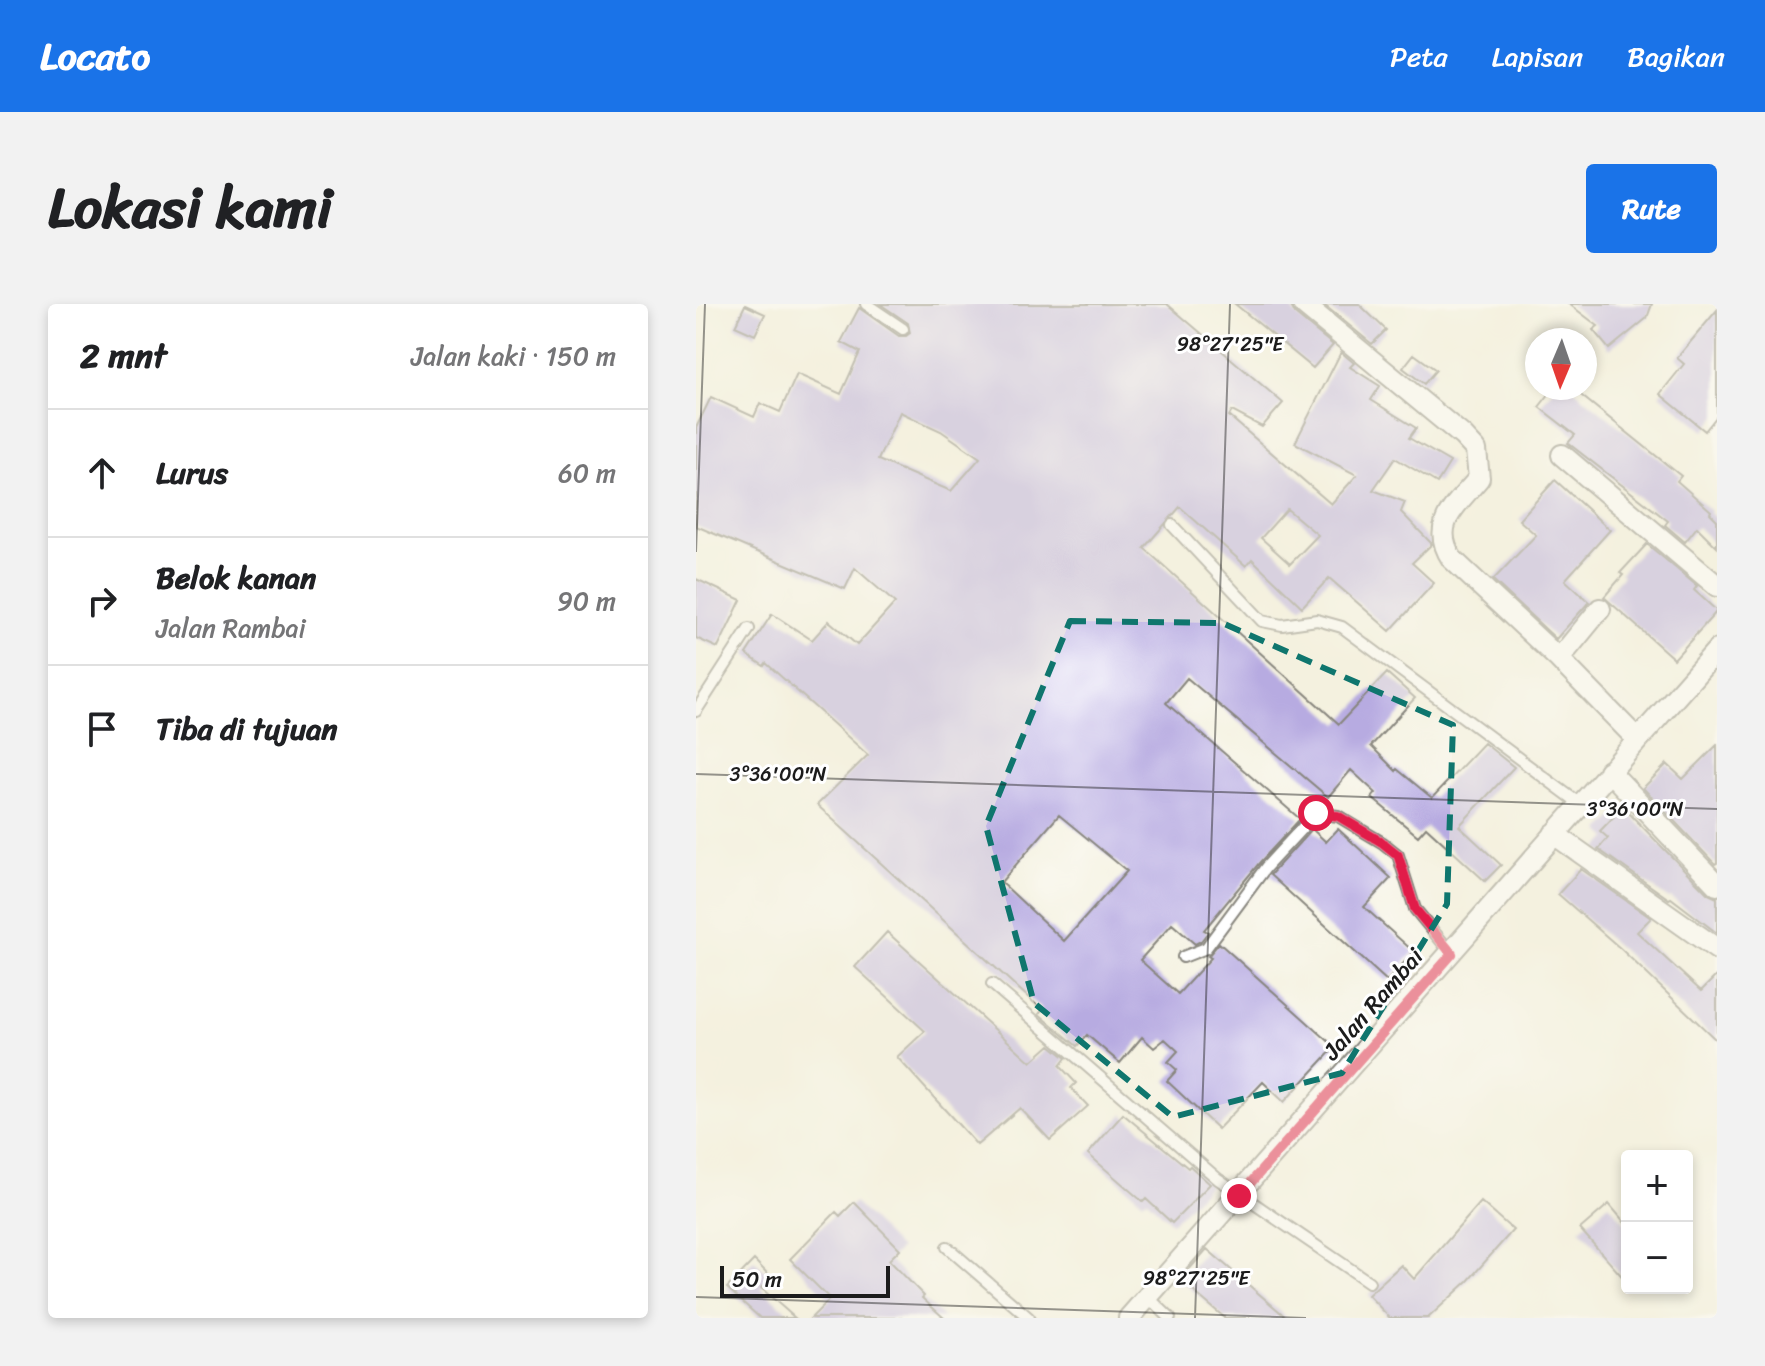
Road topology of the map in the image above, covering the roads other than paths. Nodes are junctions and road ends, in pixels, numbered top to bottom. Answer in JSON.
{"nodes":[{"id":1,"x":866,"y":304,"type":"edge"},
{"id":2,"x":1303,"y":304,"type":"edge"},
{"id":3,"x":903,"y":329,"type":"dead end"},
{"id":4,"x":1562,"y":455,"type":"dead end"},
{"id":5,"x":1172,"y":525,"type":"dead end"},
{"id":6,"x":1717,"y":586,"type":"edge"},
{"id":7,"x":1600,"y":609,"type":"dead end"},
{"id":8,"x":749,"y":629,"type":"dead end"},
{"id":9,"x":1717,"y":650,"type":"edge"},
{"id":10,"x":1559,"y":659,"type":"junction"},
{"id":11,"x":696,"y":711,"type":"edge"},
{"id":12,"x":1637,"y":739,"type":"junction"},
{"id":13,"x":1609,"y":771,"type":"junction"},
{"id":14,"x":1580,"y":804,"type":"junction"},
{"id":15,"x":1554,"y":834,"type":"junction"},
{"id":16,"x":1717,"y":885,"type":"edge"},
{"id":17,"x":1717,"y":949,"type":"edge"},
{"id":18,"x":1452,"y":954,"type":"junction"},
{"id":19,"x":1183,"y":957,"type":"dead end"},
{"id":20,"x":992,"y":984,"type":"dead end"},
{"id":21,"x":1239,"y":1196,"type":"junction"},
{"id":22,"x":947,"y":1247,"type":"dead end"},
{"id":23,"x":1369,"y":1282,"type":"dead end"},
{"id":24,"x":1148,"y":1297,"type":"junction"},
{"id":25,"x":1029,"y":1318,"type":"edge"},
{"id":26,"x":1129,"y":1318,"type":"edge"},
{"id":27,"x":1170,"y":1318,"type":"edge"}],
"edges":[{"from":1,"to":3,"type":"lane"},
{"from":2,"to":10,"type":"street"},
{"from":4,"to":6,"type":"street"},
{"from":5,"to":14,"type":"lane"},
{"from":7,"to":10,"type":"street"},
{"from":8,"to":11,"type":"lane"},
{"from":9,"to":12,"type":"street","name":"Jalan Rambai"},
{"from":10,"to":12,"type":"street"},
{"from":12,"to":13,"type":"street","name":"Jalan Rambai"},
{"from":13,"to":14,"type":"street","name":"Jalan Rambai"},
{"from":13,"to":16,"type":"street"},
{"from":14,"to":15,"type":"street","name":"Jalan Rambai"},
{"from":15,"to":17,"type":"street"},
{"from":15,"to":18,"type":"street","name":"Jalan Rambai"},
{"from":18,"to":19,"type":"lane"},
{"from":18,"to":21,"type":"street","name":"Jalan Rambai"},
{"from":20,"to":21,"type":"lane"},
{"from":21,"to":23,"type":"lane"},
{"from":21,"to":24,"type":"street","name":"Jalan Rambai"},
{"from":22,"to":25,"type":"lane"},
{"from":24,"to":26,"type":"street","name":"Jalan Rambai"},
{"from":24,"to":27,"type":"lane"}]}
